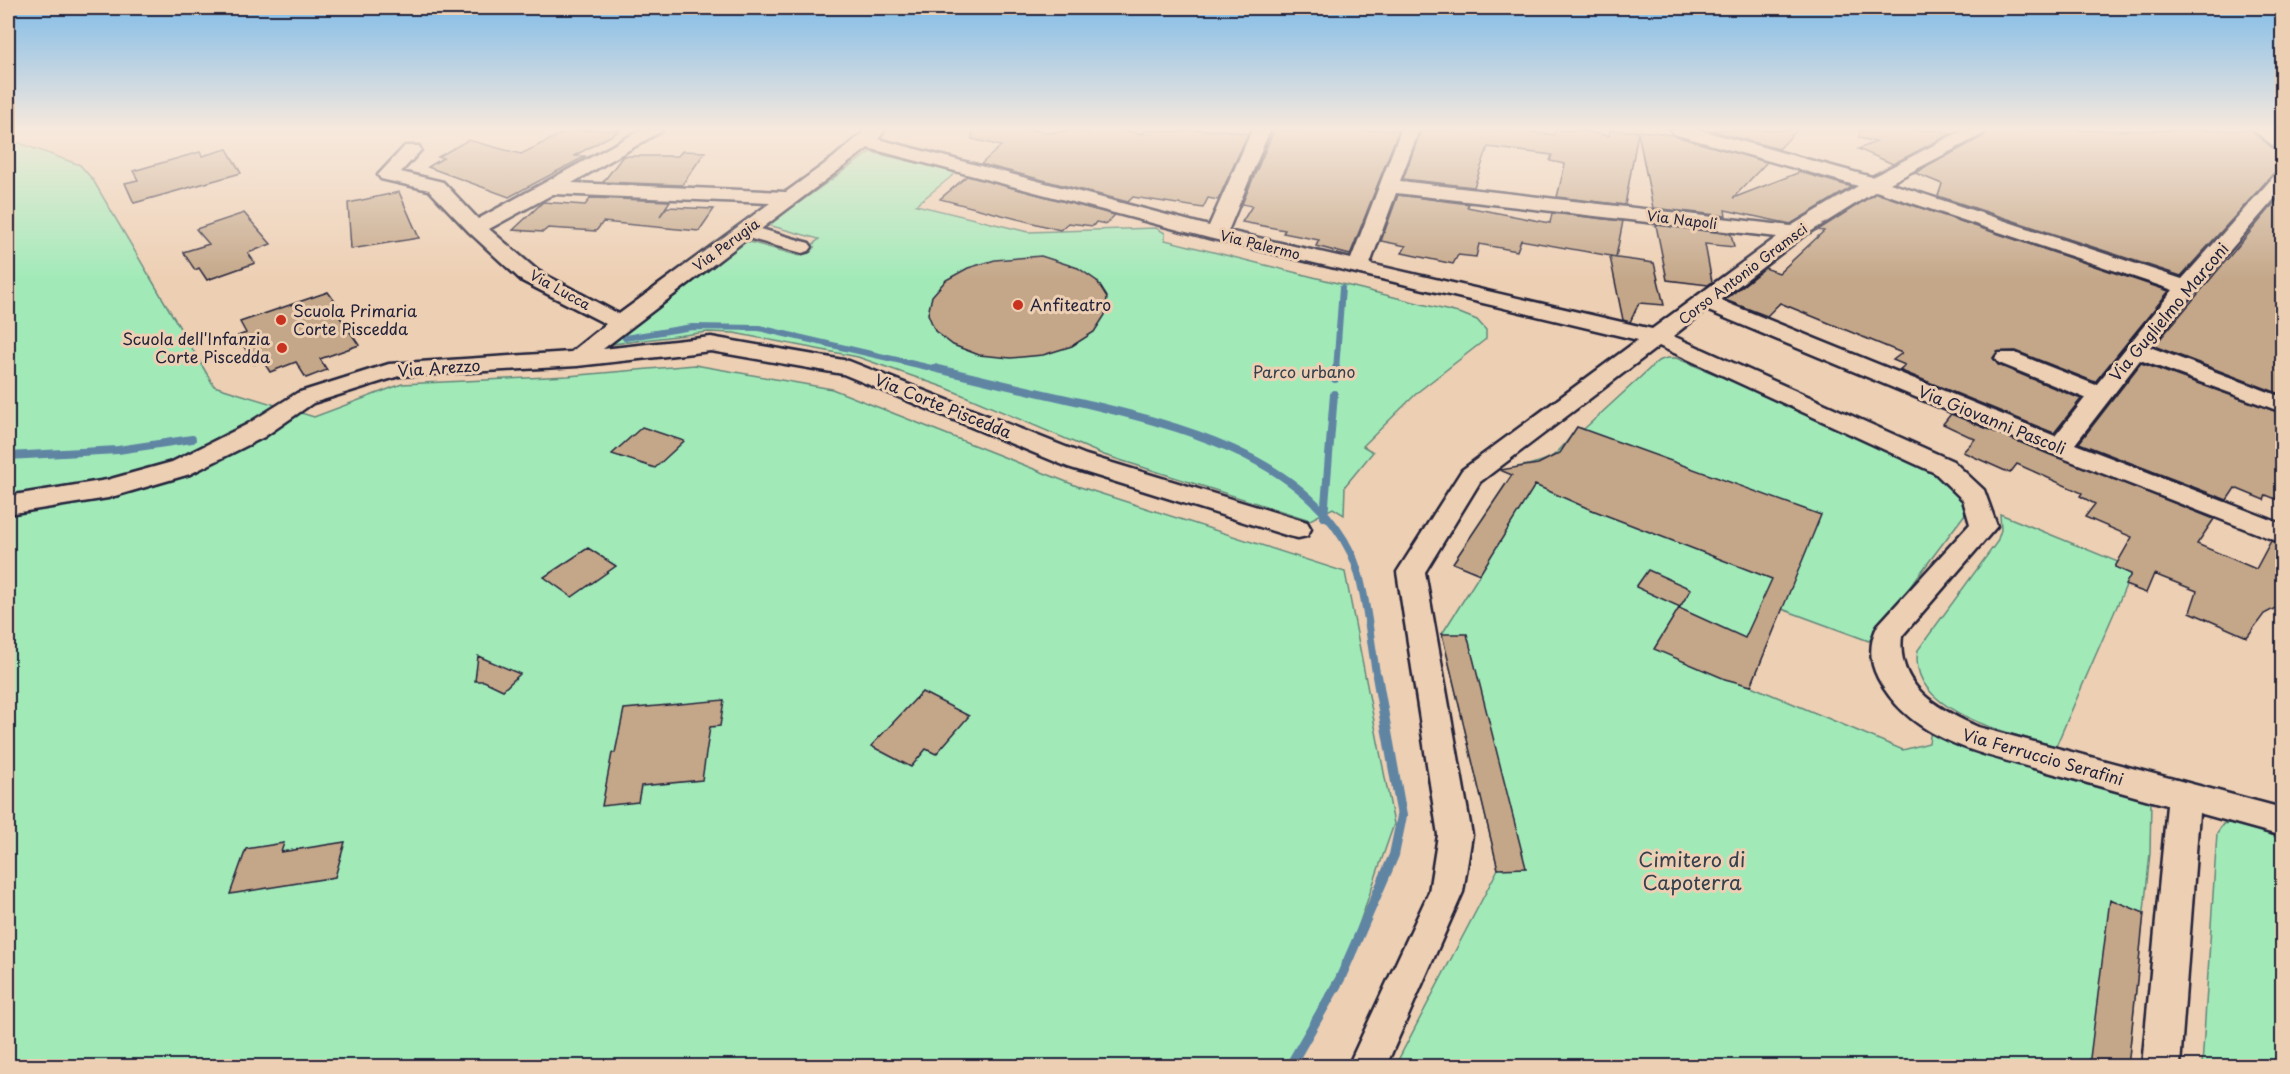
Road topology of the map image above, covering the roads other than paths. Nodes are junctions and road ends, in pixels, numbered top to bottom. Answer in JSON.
{"nodes":[{"id":1,"x":410,"y":180,"type":"edge"},
{"id":2,"x":568,"y":180,"type":"edge"},
{"id":3,"x":813,"y":180,"type":"edge"},
{"id":4,"x":1026,"y":180,"type":"edge"},
{"id":5,"x":1239,"y":180,"type":"edge"},
{"id":6,"x":1392,"y":180,"type":"edge"},
{"id":7,"x":1860,"y":180,"type":"edge"},
{"id":8,"x":1881,"y":180,"type":"edge"},
{"id":9,"x":2282,"y":180,"type":"edge"},
{"id":10,"x":1874,"y":184,"type":"junction"},
{"id":11,"x":1390,"y":186,"type":"junction"},
{"id":12,"x":554,"y":188,"type":"junction"},
{"id":13,"x":790,"y":198,"type":"junction"},
{"id":14,"x":476,"y":228,"type":"junction"},
{"id":15,"x":745,"y":231,"type":"junction"},
{"id":16,"x":1795,"y":233,"type":"junction"},
{"id":17,"x":1216,"y":234,"type":"junction"},
{"id":18,"x":802,"y":247,"type":"dead end"},
{"id":19,"x":1358,"y":268,"type":"junction"},
{"id":20,"x":2186,"y":287,"type":"junction"},
{"id":21,"x":1703,"y":301,"type":"junction"},
{"id":22,"x":620,"y":323,"type":"junction"},
{"id":23,"x":1659,"y":338,"type":"junction"},
{"id":24,"x":2136,"y":350,"type":"junction"},
{"id":25,"x":2007,"y":358,"type":"dead end"},
{"id":26,"x":577,"y":359,"type":"junction"},
{"id":27,"x":2100,"y":395,"type":"junction"},
{"id":28,"x":2283,"y":405,"type":"edge"},
{"id":29,"x":2059,"y":447,"type":"junction"},
{"id":30,"x":8,"y":505,"type":"edge"},
{"id":31,"x":1298,"y":529,"type":"dead end"},
{"id":32,"x":2283,"y":534,"type":"edge"},
{"id":33,"x":2184,"y":797,"type":"junction"},
{"id":34,"x":2283,"y":822,"type":"edge"},
{"id":35,"x":1367,"y":1066,"type":"edge"},
{"id":36,"x":2162,"y":1066,"type":"edge"}],
"edges":[{"from":1,"to":14,"type":"street","name":"Via Lucca"},
{"from":2,"to":12,"type":"street"},
{"from":3,"to":13,"type":"street","name":"Via Perugia"},
{"from":4,"to":17,"type":"street","name":"Via Palermo"},
{"from":5,"to":17,"type":"street"},
{"from":6,"to":11,"type":"street"},
{"from":7,"to":10,"type":"street"},
{"from":8,"to":10,"type":"street","name":"Corso Antonio Gramsci"},
{"from":9,"to":20,"type":"street","name":"Via Guglielmo Marconi"},
{"from":10,"to":16,"type":"street","name":"Corso Antonio Gramsci"},
{"from":10,"to":20,"type":"street"},
{"from":11,"to":16,"type":"street","name":"Via Napoli"},
{"from":11,"to":19,"type":"street"},
{"from":12,"to":13,"type":"street"},
{"from":12,"to":14,"type":"street"},
{"from":13,"to":15,"type":"street","name":"Via Perugia"},
{"from":14,"to":22,"type":"street","name":"Via Lucca"},
{"from":15,"to":18,"type":"street"},
{"from":15,"to":22,"type":"street","name":"Via Perugia"},
{"from":16,"to":21,"type":"street","name":"Corso Antonio Gramsci"},
{"from":17,"to":19,"type":"street","name":"Via Palermo"},
{"from":19,"to":23,"type":"street","name":"Via Palermo"},
{"from":20,"to":24,"type":"street","name":"Via Guglielmo Marconi"},
{"from":21,"to":23,"type":"street","name":"Corso Antonio Gramsci"},
{"from":21,"to":29,"type":"street","name":"Via Giovanni Pascoli"},
{"from":22,"to":26,"type":"street","name":"Via Perugia"},
{"from":23,"to":33,"type":"street","name":"Via Ferruccio Serafini"},
{"from":23,"to":35,"type":"street","name":"Corso Antonio Gramsci"},
{"from":24,"to":27,"type":"street","name":"Via Guglielmo Marconi"},
{"from":24,"to":28,"type":"street"},
{"from":25,"to":27,"type":"street"},
{"from":26,"to":30,"type":"street","name":"Via Arezzo"},
{"from":26,"to":31,"type":"street","name":"Via Corte Piscedda"},
{"from":27,"to":29,"type":"street","name":"Via Guglielmo Marconi"},
{"from":29,"to":32,"type":"street","name":"Via Giovanni Pascoli"},
{"from":33,"to":34,"type":"street","name":"Via Ferruccio Serafini"},
{"from":33,"to":36,"type":"street"}]}
